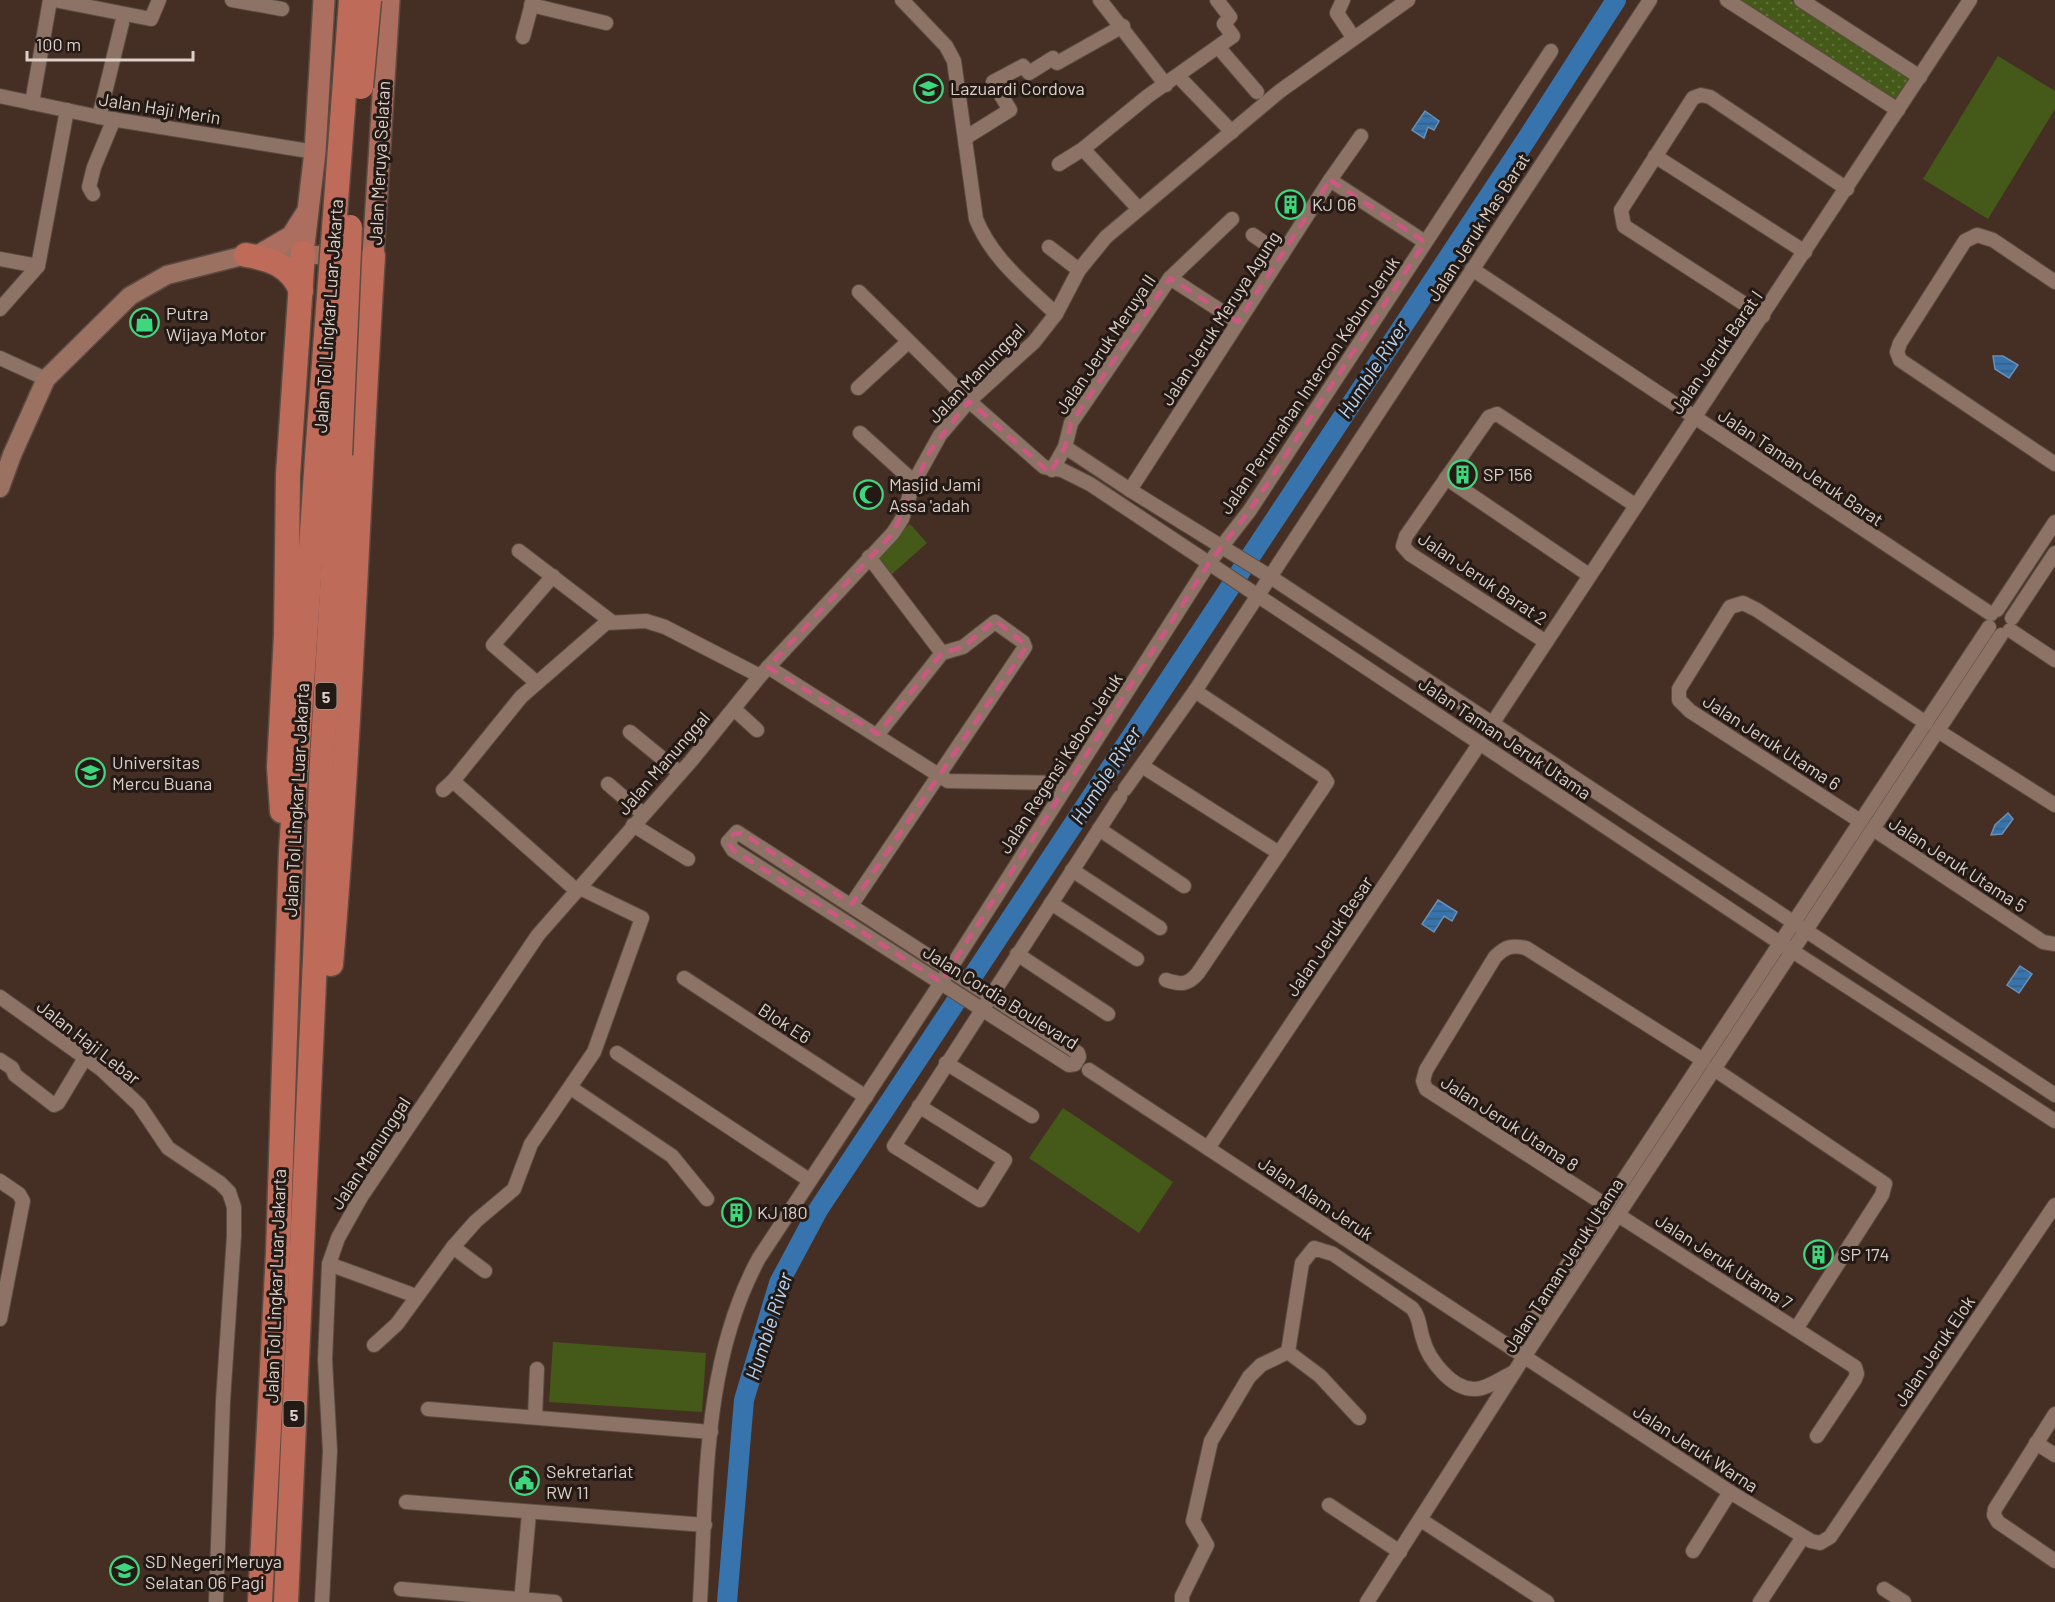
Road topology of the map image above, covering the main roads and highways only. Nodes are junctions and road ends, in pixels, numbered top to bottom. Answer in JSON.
{"nodes":[{"id":1,"x":324,"y":0,"type":"edge"},
{"id":2,"x":351,"y":0,"type":"edge"},
{"id":3,"x":369,"y":0,"type":"edge"},
{"id":4,"x":389,"y":0,"type":"edge"},
{"id":5,"x":308,"y":215,"type":"junction"},
{"id":6,"x":374,"y":247,"type":"junction"},
{"id":7,"x":303,"y":253,"type":"junction"},
{"id":8,"x":255,"y":254,"type":"junction"},
{"id":9,"x":301,"y":291,"type":"junction"},
{"id":10,"x":6,"y":452,"type":"edge"},
{"id":11,"x":0,"y":488,"type":"edge"},
{"id":12,"x":291,"y":850,"type":"junction"},
{"id":13,"x":311,"y":1057,"type":"junction"},
{"id":14,"x":277,"y":1523,"type":"junction"},
{"id":15,"x":260,"y":1602,"type":"edge"},
{"id":16,"x":286,"y":1602,"type":"edge"}],
"edges":[{"from":1,"to":5,"type":"main road"},
{"from":2,"to":12,"type":"highway","name":"Jalan Tol Lingkar Luar Jakarta","number":"5","bridge":true},
{"from":3,"to":13,"type":"highway","name":"Jalan Tol Lingkar Luar Jakarta","number":"5","bridge":true},
{"from":4,"to":6,"type":"main road","name":"Jalan Meruya Selatan"},
{"from":5,"to":6,"type":"main road"},
{"from":5,"to":7,"type":"main road"},
{"from":5,"to":8,"type":"main road"},
{"from":6,"to":7,"type":"main road","name":"Jalan Meruya Selatan"},
{"from":6,"to":13,"type":"highway"},
{"from":7,"to":8,"type":"main road","name":"Jalan Meruya Selatan"},
{"from":7,"to":9,"type":"highway"},
{"from":8,"to":9,"type":"highway"},
{"from":8,"to":10,"type":"main road","name":"Jalan Meruya Selatan"},
{"from":9,"to":12,"type":"highway"},
{"from":10,"to":11,"type":"main road","name":"Jalan Meruya Selatan"},
{"from":12,"to":14,"type":"highway","name":"Jalan Tol Lingkar Luar Jakarta","number":"5"},
{"from":13,"to":14,"type":"highway","name":"Jalan Tol Lingkar Luar Jakarta","number":"5"},
{"from":14,"to":15,"type":"highway","name":"Jalan Tol Lingkar Luar Jakarta","number":"5"},
{"from":14,"to":16,"type":"highway","name":"Jalan Tol Lingkar Luar Jakarta","number":"5"}]}
